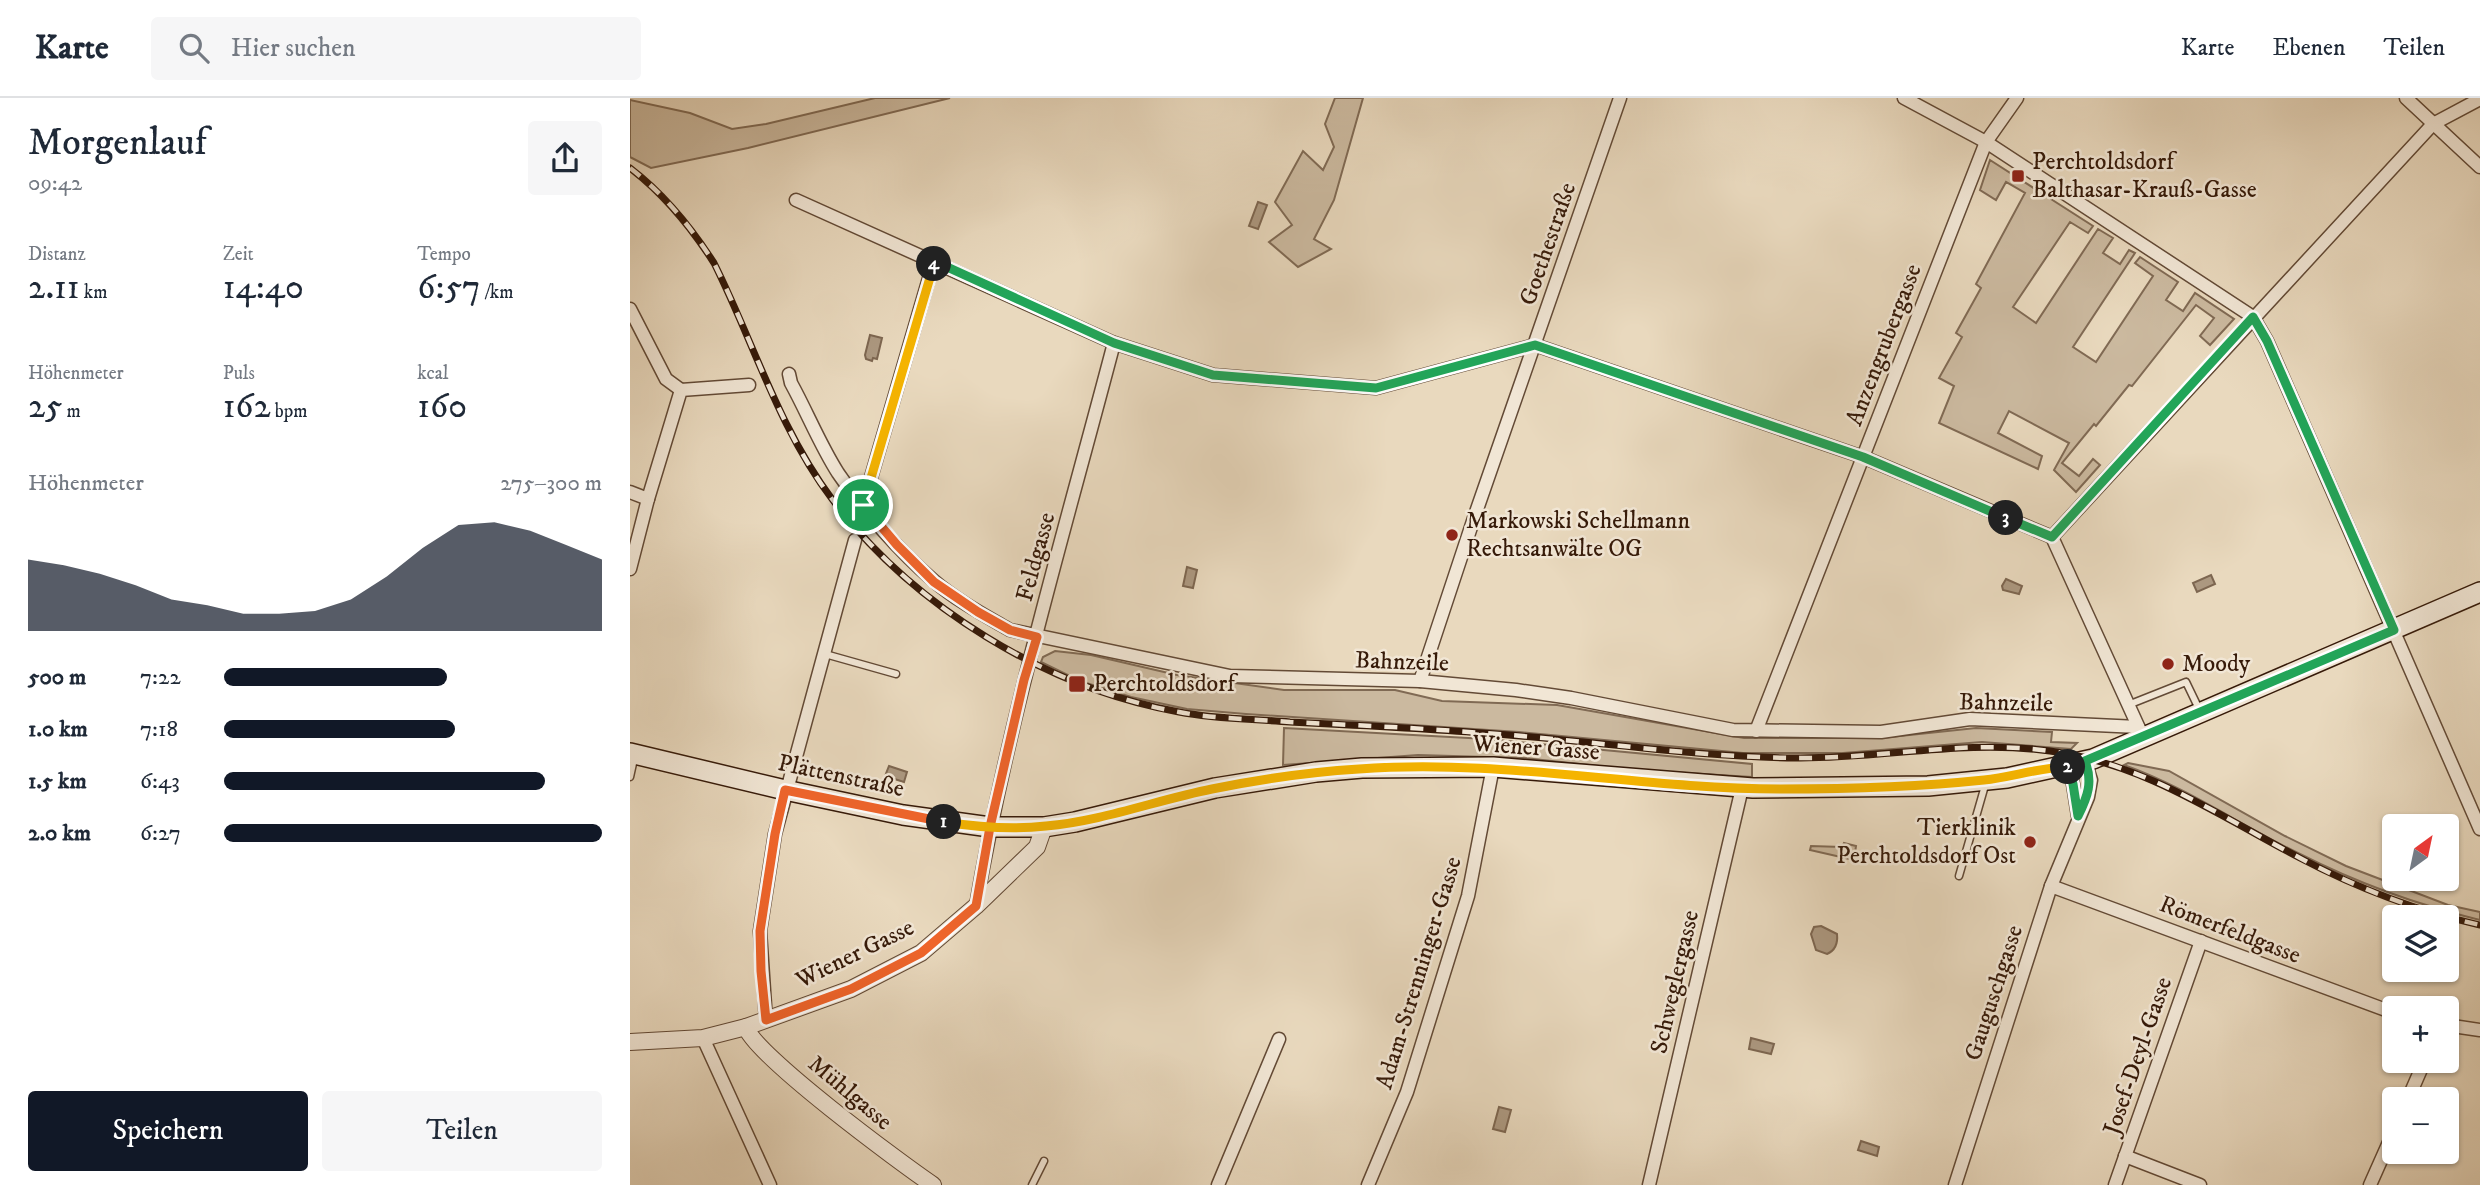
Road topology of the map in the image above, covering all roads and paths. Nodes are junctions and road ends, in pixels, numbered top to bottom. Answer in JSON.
{"nodes":[{"id":1,"x":1620,"y":98,"type":"edge"},
{"id":2,"x":1904,"y":98,"type":"edge"},
{"id":3,"x":2017,"y":98,"type":"edge"},
{"id":4,"x":2406,"y":98,"type":"edge"},
{"id":5,"x":2480,"y":99,"type":"edge"},
{"id":6,"x":2433,"y":124,"type":"junction"},
{"id":7,"x":1986,"y":142,"type":"junction"},
{"id":8,"x":2480,"y":167,"type":"edge"},
{"id":9,"x":796,"y":200,"type":"dead end"},
{"id":10,"x":934,"y":261,"type":"junction"},
{"id":11,"x":630,"y":309,"type":"edge"},
{"id":12,"x":2253,"y":317,"type":"junction"},
{"id":13,"x":1114,"y":343,"type":"junction"},
{"id":14,"x":1535,"y":345,"type":"junction"},
{"id":15,"x":789,"y":374,"type":"dead end"},
{"id":16,"x":749,"y":385,"type":"dead end"},
{"id":17,"x":681,"y":390,"type":"junction"},
{"id":18,"x":1863,"y":457,"type":"junction"},
{"id":19,"x":630,"y":492,"type":"edge"},
{"id":20,"x":648,"y":499,"type":"junction"},
{"id":21,"x":863,"y":505,"type":"junction"},
{"id":22,"x":2052,"y":537,"type":"junction"},
{"id":23,"x":855,"y":540,"type":"dead end"},
{"id":24,"x":630,"y":569,"type":"edge"},
{"id":25,"x":2480,"y":592,"type":"edge"},
{"id":26,"x":2394,"y":630,"type":"junction"},
{"id":27,"x":1037,"y":637,"type":"junction"},
{"id":28,"x":825,"y":654,"type":"junction"},
{"id":29,"x":895,"y":674,"type":"dead end"},
{"id":30,"x":1420,"y":681,"type":"junction"},
{"id":31,"x":2128,"y":705,"type":"junction"},
{"id":32,"x":2200,"y":713,"type":"junction"},
{"id":33,"x":1756,"y":730,"type":"junction"},
{"id":34,"x":2140,"y":732,"type":"junction"},
{"id":35,"x":633,"y":754,"type":"edge"},
{"id":36,"x":2076,"y":764,"type":"junction"},
{"id":37,"x":1493,"y":767,"type":"junction"},
{"id":38,"x":630,"y":777,"type":"edge"},
{"id":39,"x":1986,"y":780,"type":"junction"},
{"id":40,"x":1742,"y":788,"type":"junction"},
{"id":41,"x":785,"y":790,"type":"junction"},
{"id":42,"x":2078,"y":816,"type":"junction"},
{"id":43,"x":990,"y":827,"type":"junction"},
{"id":44,"x":1044,"y":827,"type":"junction"},
{"id":45,"x":2480,"y":829,"type":"edge"},
{"id":46,"x":1959,"y":876,"type":"dead end"},
{"id":47,"x":2051,"y":886,"type":"junction"},
{"id":48,"x":976,"y":906,"type":"junction"},
{"id":49,"x":2201,"y":941,"type":"junction"},
{"id":50,"x":2382,"y":1009,"type":"edge"},
{"id":51,"x":766,"y":1020,"type":"junction"},
{"id":52,"x":746,"y":1027,"type":"junction"},
{"id":53,"x":2459,"y":1027,"type":"edge"},
{"id":54,"x":2480,"y":1030,"type":"edge"},
{"id":55,"x":703,"y":1038,"type":"junction"},
{"id":56,"x":1279,"y":1039,"type":"dead end"},
{"id":57,"x":630,"y":1042,"type":"edge"},
{"id":58,"x":2125,"y":1156,"type":"junction"},
{"id":59,"x":2382,"y":1158,"type":"edge"},
{"id":60,"x":1044,"y":1161,"type":"dead end"},
{"id":61,"x":770,"y":1185,"type":"edge"},
{"id":62,"x":933,"y":1185,"type":"edge"},
{"id":63,"x":1032,"y":1185,"type":"edge"},
{"id":64,"x":1217,"y":1185,"type":"edge"},
{"id":65,"x":1368,"y":1185,"type":"edge"},
{"id":66,"x":1649,"y":1185,"type":"edge"},
{"id":67,"x":1955,"y":1185,"type":"edge"},
{"id":68,"x":2115,"y":1185,"type":"edge"},
{"id":69,"x":2200,"y":1185,"type":"edge"},
{"id":70,"x":2370,"y":1185,"type":"edge"}],
"edges":[{"from":1,"to":14,"type":"street","name":"Goethestraße"},
{"from":2,"to":7,"type":"street"},
{"from":3,"to":7,"type":"street","name":"Anzengrubergasse"},
{"from":4,"to":6,"type":"street"},
{"from":5,"to":6,"type":"street"},
{"from":6,"to":8,"type":"street"},
{"from":6,"to":12,"type":"street"},
{"from":7,"to":12,"type":"street"},
{"from":7,"to":18,"type":"street","name":"Anzengrubergasse"},
{"from":9,"to":10,"type":"street"},
{"from":10,"to":13,"type":"street"},
{"from":10,"to":21,"type":"street"},
{"from":11,"to":17,"type":"street"},
{"from":12,"to":22,"type":"street"},
{"from":12,"to":26,"type":"street"},
{"from":13,"to":14,"type":"street"},
{"from":13,"to":27,"type":"street","name":"Feldgasse"},
{"from":14,"to":18,"type":"street"},
{"from":14,"to":30,"type":"street","name":"Goethestraße"},
{"from":15,"to":21,"type":"street","name":"Bahnzeile"},
{"from":16,"to":17,"type":"street"},
{"from":17,"to":20,"type":"street"},
{"from":18,"to":22,"type":"street"},
{"from":18,"to":33,"type":"street","name":"Anzengrubergasse"},
{"from":19,"to":20,"type":"street"},
{"from":20,"to":24,"type":"street"},
{"from":21,"to":27,"type":"street","name":"Bahnzeile"},
{"from":22,"to":31,"type":"street"},
{"from":23,"to":28,"type":"street"},
{"from":25,"to":26,"type":"main road","name":"Wiener Gasse"},
{"from":26,"to":32,"type":"main road","name":"Wiener Gasse"},
{"from":26,"to":45,"type":"street"},
{"from":27,"to":30,"type":"street","name":"Bahnzeile"},
{"from":27,"to":43,"type":"street","name":"Feldgasse"},
{"from":28,"to":29,"type":"lane"},
{"from":28,"to":41,"type":"street"},
{"from":30,"to":33,"type":"street","name":"Bahnzeile"},
{"from":31,"to":32,"type":"lane"},
{"from":31,"to":34,"type":"street"},
{"from":32,"to":34,"type":"main road","name":"Wiener Gasse"},
{"from":33,"to":34,"type":"street","name":"Bahnzeile"},
{"from":34,"to":36,"type":"main road","name":"Wiener Gasse"},
{"from":35,"to":38,"type":"lane"},
{"from":35,"to":41,"type":"main road","name":"Plättenstraße"},
{"from":36,"to":39,"type":"main road","name":"Wiener Gasse"},
{"from":36,"to":42,"type":"street"},
{"from":36,"to":42,"type":"street","name":"Gauguschgasse"},
{"from":37,"to":40,"type":"main road","name":"Wiener Gasse"},
{"from":37,"to":44,"type":"main road","name":"Wiener Gasse"},
{"from":37,"to":65,"type":"street","name":"Adam-Strenninger-Gasse"},
{"from":39,"to":40,"type":"main road","name":"Wiener Gasse"},
{"from":39,"to":46,"type":"lane"},
{"from":40,"to":66,"type":"street","name":"Schweglergasse"},
{"from":41,"to":43,"type":"main road","name":"Plättenstraße"},
{"from":41,"to":51,"type":"street"},
{"from":42,"to":47,"type":"street","name":"Gauguschgasse"},
{"from":43,"to":44,"type":"main road","name":"Plättenstraße"},
{"from":43,"to":48,"type":"street","name":"Feldgasse"},
{"from":44,"to":48,"type":"street","name":"Wiener Gasse"},
{"from":47,"to":49,"type":"street","name":"Römerfeldgasse"},
{"from":47,"to":67,"type":"street","name":"Gauguschgasse"},
{"from":48,"to":51,"type":"street","name":"Wiener Gasse"},
{"from":49,"to":50,"type":"street","name":"Römerfeldgasse"},
{"from":49,"to":58,"type":"street","name":"Josef-Deyl-Gasse"},
{"from":51,"to":52,"type":"street","name":"Wiener Gasse"},
{"from":52,"to":55,"type":"street","name":"Wiener Gasse"},
{"from":52,"to":62,"type":"street","name":"Mühlgasse"},
{"from":53,"to":54,"type":"street"},
{"from":55,"to":57,"type":"street","name":"Wiener Gasse"},
{"from":55,"to":61,"type":"street"},
{"from":56,"to":64,"type":"street"},
{"from":58,"to":68,"type":"street","name":"Josef-Deyl-Gasse"},
{"from":58,"to":69,"type":"street"},
{"from":59,"to":70,"type":"street"},
{"from":60,"to":63,"type":"lane"}]}
